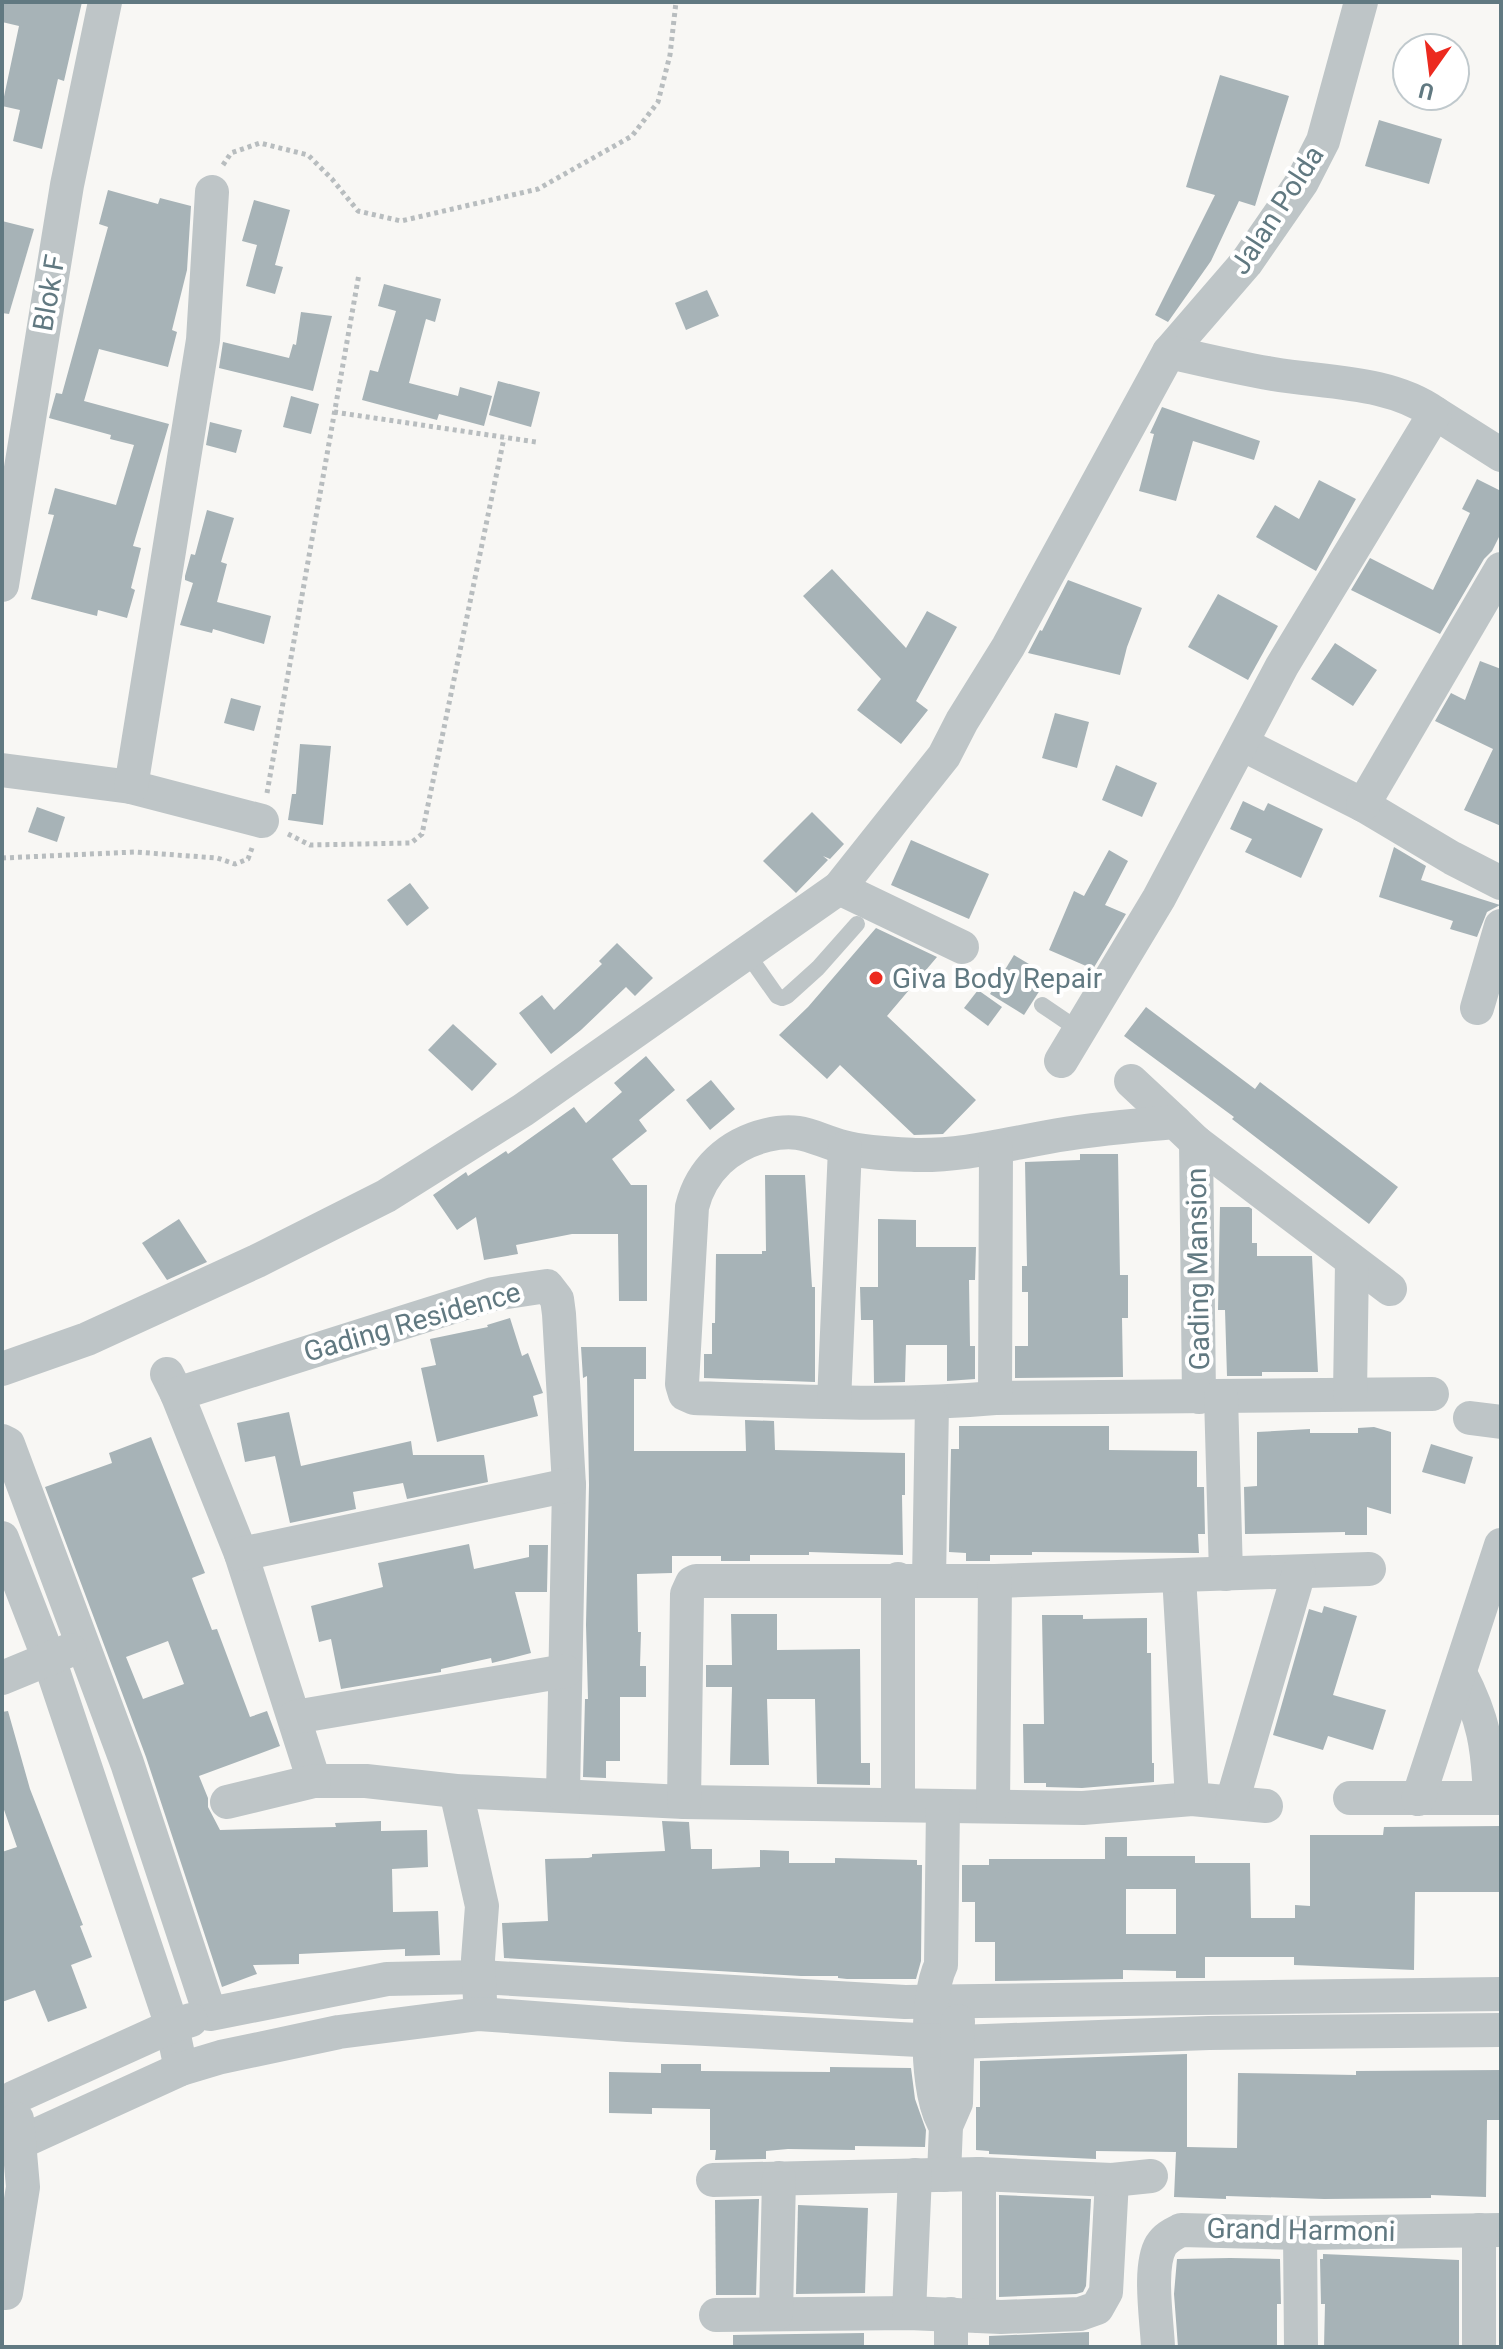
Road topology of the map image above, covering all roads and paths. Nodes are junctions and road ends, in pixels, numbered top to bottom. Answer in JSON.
{"nodes":[{"id":1,"x":105,"y":2,"type":"edge"},
{"id":2,"x":676,"y":2,"type":"edge"},
{"id":3,"x":1361,"y":2,"type":"edge"},
{"id":4,"x":212,"y":192,"type":"joint"},
{"id":5,"x":359,"y":274,"type":"dead end"},
{"id":6,"x":1169,"y":352,"type":"junction"},
{"id":7,"x":334,"y":412,"type":"junction"},
{"id":8,"x":1435,"y":413,"type":"junction"},
{"id":9,"x":504,"y":438,"type":"junction"},
{"id":10,"x":536,"y":442,"type":"dead end"},
{"id":11,"x":1501,"y":455,"type":"edge"},
{"id":12,"x":1501,"y":569,"type":"edge"},
{"id":13,"x":2,"y":585,"type":"edge"},
{"id":14,"x":1242,"y":744,"type":"junction"},
{"id":15,"x":2,"y":770,"type":"edge"},
{"id":16,"x":131,"y":787,"type":"junction"},
{"id":17,"x":1363,"y":805,"type":"junction"},
{"id":18,"x":262,"y":821,"type":"junction"},
{"id":19,"x":2,"y":858,"type":"edge"},
{"id":20,"x":1501,"y":883,"type":"edge"},
{"id":21,"x":839,"y":888,"type":"junction"},
{"id":22,"x":857,"y":924,"type":"dead end"},
{"id":23,"x":1501,"y":926,"type":"edge"},
{"id":24,"x":962,"y":947,"type":"dead end"},
{"id":25,"x":746,"y":952,"type":"junction"},
{"id":26,"x":1042,"y":1005,"type":"dead end"},
{"id":27,"x":1477,"y":1008,"type":"dead end"},
{"id":28,"x":1079,"y":1030,"type":"junction"},
{"id":29,"x":1061,"y":1061,"type":"dead end"},
{"id":30,"x":1131,"y":1081,"type":"dead end"},
{"id":31,"x":1186,"y":1132,"type":"junction"},
{"id":32,"x":845,"y":1148,"type":"junction"},
{"id":33,"x":996,"y":1149,"type":"junction"},
{"id":34,"x":1352,"y":1262,"type":"junction"},
{"id":35,"x":1390,"y":1289,"type":"dead end"},
{"id":36,"x":2,"y":1369,"type":"edge"},
{"id":37,"x":1350,"y":1394,"type":"junction"},
{"id":38,"x":1432,"y":1394,"type":"dead end"},
{"id":39,"x":1210,"y":1396,"type":"junction"},
{"id":40,"x":995,"y":1398,"type":"junction"},
{"id":41,"x":834,"y":1402,"type":"junction"},
{"id":42,"x":932,"y":1404,"type":"junction"},
{"id":43,"x":2,"y":1441,"type":"edge"},
{"id":44,"x":569,"y":1485,"type":"junction"},
{"id":45,"x":2,"y":1538,"type":"edge"},
{"id":46,"x":1501,"y":1545,"type":"edge"},
{"id":47,"x":241,"y":1554,"type":"junction"},
{"id":48,"x":1369,"y":1569,"type":"dead end"},
{"id":49,"x":1299,"y":1572,"type":"junction"},
{"id":50,"x":1226,"y":1574,"type":"junction"},
{"id":51,"x":1179,"y":1576,"type":"junction"},
{"id":52,"x":913,"y":1580,"type":"junction"},
{"id":53,"x":995,"y":1581,"type":"junction"},
{"id":54,"x":1494,"y":1593,"type":"edge"},
{"id":55,"x":81,"y":1646,"type":"junction"},
{"id":56,"x":49,"y":1659,"type":"junction"},
{"id":57,"x":565,"y":1671,"type":"junction"},
{"id":58,"x":1460,"y":1673,"type":"junction"},
{"id":59,"x":2,"y":1678,"type":"edge"},
{"id":60,"x":295,"y":1717,"type":"junction"},
{"id":61,"x":314,"y":1781,"type":"junction"},
{"id":62,"x":456,"y":1791,"type":"junction"},
{"id":63,"x":563,"y":1795,"type":"junction"},
{"id":64,"x":1350,"y":1798,"type":"dead end"},
{"id":65,"x":1496,"y":1798,"type":"edge"},
{"id":66,"x":1192,"y":1799,"type":"junction"},
{"id":67,"x":1418,"y":1799,"type":"junction"},
{"id":68,"x":227,"y":1802,"type":"dead end"},
{"id":69,"x":684,"y":1802,"type":"junction"},
{"id":70,"x":1232,"y":1802,"type":"junction"},
{"id":71,"x":898,"y":1805,"type":"junction"},
{"id":72,"x":943,"y":1806,"type":"junction"},
{"id":73,"x":993,"y":1806,"type":"junction"},
{"id":74,"x":1266,"y":1806,"type":"dead end"},
{"id":75,"x":480,"y":1977,"type":"junction"},
{"id":76,"x":625,"y":1987,"type":"junction"},
{"id":77,"x":1501,"y":1994,"type":"edge"},
{"id":78,"x":1208,"y":1999,"type":"junction"},
{"id":79,"x":944,"y":2000,"type":"junction"},
{"id":80,"x":210,"y":2014,"type":"junction"},
{"id":81,"x":479,"y":2014,"type":"junction"},
{"id":82,"x":628,"y":2025,"type":"junction"},
{"id":83,"x":172,"y":2026,"type":"junction"},
{"id":84,"x":1501,"y":2030,"type":"edge"},
{"id":85,"x":1209,"y":2033,"type":"junction"},
{"id":86,"x":944,"y":2042,"type":"junction"},
{"id":87,"x":221,"y":2057,"type":"junction"},
{"id":88,"x":181,"y":2069,"type":"junction"},
{"id":89,"x":8,"y":2093,"type":"edge"},
{"id":90,"x":21,"y":2142,"type":"junction"},
{"id":91,"x":979,"y":2174,"type":"junction"},
{"id":92,"x":930,"y":2175,"type":"junction"},
{"id":93,"x":1151,"y":2176,"type":"dead end"},
{"id":94,"x":779,"y":2178,"type":"junction"},
{"id":95,"x":713,"y":2180,"type":"dead end"},
{"id":96,"x":1112,"y":2180,"type":"junction"},
{"id":97,"x":1490,"y":2230,"type":"edge"},
{"id":98,"x":1300,"y":2233,"type":"junction"},
{"id":99,"x":6,"y":2293,"type":"dead end"},
{"id":100,"x":909,"y":2313,"type":"junction"},
{"id":101,"x":776,"y":2314,"type":"junction"},
{"id":102,"x":716,"y":2315,"type":"dead end"},
{"id":103,"x":960,"y":2326,"type":"edge"},
{"id":104,"x":1158,"y":2347,"type":"edge"},
{"id":105,"x":1301,"y":2347,"type":"edge"},
{"id":106,"x":1479,"y":2347,"type":"edge"}],
"edges":[{"from":1,"to":13,"type":"street","name":"Blok F"},
{"from":2,"to":4,"type":"path"},
{"from":3,"to":6,"type":"street","name":"Jalan Polda"},
{"from":4,"to":16,"type":"street"},
{"from":5,"to":7,"type":"path"},
{"from":6,"to":8,"type":"street"},
{"from":6,"to":21,"type":"street","name":"Jalan Polda"},
{"from":7,"to":9,"type":"path"},
{"from":7,"to":18,"type":"path"},
{"from":8,"to":11,"type":"street"},
{"from":8,"to":14,"type":"street"},
{"from":9,"to":10,"type":"path"},
{"from":9,"to":18,"type":"path"},
{"from":12,"to":17,"type":"street"},
{"from":14,"to":17,"type":"street"},
{"from":14,"to":28,"type":"street"},
{"from":15,"to":16,"type":"street"},
{"from":16,"to":18,"type":"street"},
{"from":17,"to":20,"type":"street"},
{"from":18,"to":19,"type":"path"},
{"from":21,"to":24,"type":"street"},
{"from":21,"to":25,"type":"street","name":"Jalan Polda"},
{"from":22,"to":25,"type":"lane"},
{"from":23,"to":27,"type":"street"},
{"from":25,"to":36,"type":"street","name":"Jalan Polda"},
{"from":26,"to":28,"type":"lane"},
{"from":28,"to":29,"type":"street"},
{"from":30,"to":31,"type":"street"},
{"from":31,"to":33,"type":"street","name":"Gading Mansion"},
{"from":31,"to":34,"type":"street","name":"Gading Mansion"},
{"from":31,"to":39,"type":"street","name":"Gading Mansion"},
{"from":32,"to":33,"type":"street","name":"Gading Mansion"},
{"from":32,"to":41,"type":"street"},
{"from":32,"to":41,"type":"street","name":"Gading Mansion"},
{"from":33,"to":40,"type":"street"},
{"from":34,"to":35,"type":"street","name":"Gading Mansion"},
{"from":34,"to":37,"type":"street"},
{"from":37,"to":38,"type":"street","name":"Gading Mansion"},
{"from":37,"to":39,"type":"street","name":"Gading Mansion"},
{"from":39,"to":40,"type":"street","name":"Gading Mansion"},
{"from":39,"to":50,"type":"street"},
{"from":40,"to":42,"type":"street","name":"Gading Mansion"},
{"from":41,"to":42,"type":"street","name":"Gading Mansion"},
{"from":42,"to":52,"type":"street"},
{"from":43,"to":55,"type":"street"},
{"from":44,"to":47,"type":"street"},
{"from":44,"to":47,"type":"street","name":"Gading Residence"},
{"from":44,"to":57,"type":"street","name":"Gading Residence"},
{"from":45,"to":56,"type":"street"},
{"from":46,"to":54,"type":"street"},
{"from":47,"to":60,"type":"street","name":"Gading Residence"},
{"from":48,"to":49,"type":"street"},
{"from":49,"to":50,"type":"street"},
{"from":49,"to":70,"type":"street"},
{"from":50,"to":51,"type":"street"},
{"from":51,"to":53,"type":"street"},
{"from":51,"to":66,"type":"street"},
{"from":52,"to":53,"type":"street"},
{"from":52,"to":69,"type":"street"},
{"from":52,"to":71,"type":"street"},
{"from":53,"to":73,"type":"street"},
{"from":54,"to":58,"type":"street"},
{"from":55,"to":56,"type":"street"},
{"from":55,"to":80,"type":"street"},
{"from":56,"to":59,"type":"street"},
{"from":56,"to":83,"type":"street"},
{"from":57,"to":60,"type":"street"},
{"from":57,"to":63,"type":"street","name":"Gading Residence"},
{"from":58,"to":65,"type":"street"},
{"from":58,"to":67,"type":"street"},
{"from":60,"to":61,"type":"street","name":"Gading Residence"},
{"from":61,"to":62,"type":"street"},
{"from":61,"to":68,"type":"street"},
{"from":62,"to":63,"type":"street"},
{"from":62,"to":75,"type":"street"},
{"from":63,"to":69,"type":"street"},
{"from":64,"to":67,"type":"street"},
{"from":65,"to":67,"type":"street"},
{"from":66,"to":70,"type":"street"},
{"from":66,"to":73,"type":"street"},
{"from":69,"to":71,"type":"street"},
{"from":70,"to":74,"type":"street"},
{"from":71,"to":72,"type":"street"},
{"from":72,"to":73,"type":"street"},
{"from":72,"to":79,"type":"street"},
{"from":75,"to":76,"type":"street"},
{"from":75,"to":80,"type":"street"},
{"from":75,"to":81,"type":"street"},
{"from":76,"to":79,"type":"street"},
{"from":76,"to":82,"type":"street"},
{"from":77,"to":78,"type":"street"},
{"from":78,"to":79,"type":"street"},
{"from":78,"to":85,"type":"street"},
{"from":79,"to":86,"type":"street"},
{"from":80,"to":83,"type":"street"},
{"from":80,"to":87,"type":"street"},
{"from":81,"to":82,"type":"street"},
{"from":81,"to":87,"type":"street"},
{"from":82,"to":86,"type":"street"},
{"from":83,"to":88,"type":"street"},
{"from":83,"to":89,"type":"street"},
{"from":84,"to":85,"type":"street"},
{"from":85,"to":86,"type":"street"},
{"from":86,"to":92,"type":"street"},
{"from":87,"to":88,"type":"street"},
{"from":88,"to":90,"type":"street"},
{"from":89,"to":90,"type":"street"},
{"from":90,"to":99,"type":"street"},
{"from":91,"to":92,"type":"street"},
{"from":91,"to":96,"type":"street"},
{"from":91,"to":103,"type":"street"},
{"from":92,"to":94,"type":"street"},
{"from":92,"to":100,"type":"street"},
{"from":93,"to":96,"type":"street"},
{"from":94,"to":95,"type":"street"},
{"from":94,"to":101,"type":"street"},
{"from":96,"to":103,"type":"street"},
{"from":97,"to":98,"type":"street","name":"Grand Harmoni"},
{"from":97,"to":106,"type":"street"},
{"from":98,"to":104,"type":"street","name":"Grand Harmoni"},
{"from":98,"to":105,"type":"street"},
{"from":100,"to":101,"type":"street"},
{"from":100,"to":103,"type":"street"},
{"from":101,"to":102,"type":"street"}]}
